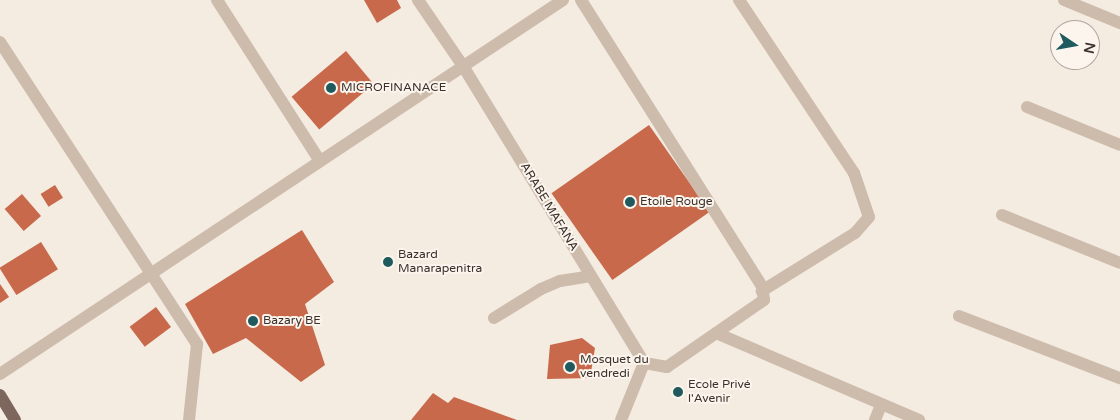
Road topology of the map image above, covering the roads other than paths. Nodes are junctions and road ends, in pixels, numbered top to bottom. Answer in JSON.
{"nodes":[{"id":1,"x":217,"y":0,"type":"edge"},
{"id":2,"x":418,"y":0,"type":"edge"},
{"id":3,"x":563,"y":0,"type":"edge"},
{"id":4,"x":581,"y":0,"type":"edge"},
{"id":5,"x":739,"y":0,"type":"edge"},
{"id":6,"x":1064,"y":0,"type":"edge"},
{"id":7,"x":1120,"y":23,"type":"edge"},
{"id":8,"x":0,"y":42,"type":"edge"},
{"id":9,"x":463,"y":66,"type":"junction"},
{"id":10,"x":1027,"y":107,"type":"dead end"},
{"id":11,"x":1120,"y":145,"type":"edge"},
{"id":12,"x":320,"y":161,"type":"junction"},
{"id":13,"x":1002,"y":215,"type":"dead end"},
{"id":14,"x":1120,"y":263,"type":"edge"},
{"id":15,"x":153,"y":272,"type":"junction"},
{"id":16,"x":591,"y":276,"type":"junction"},
{"id":17,"x":762,"y":291,"type":"junction"},
{"id":18,"x":959,"y":316,"type":"dead end"},
{"id":19,"x":494,"y":318,"type":"dead end"},
{"id":20,"x":716,"y":333,"type":"junction"},
{"id":21,"x":644,"y":363,"type":"junction"},
{"id":22,"x":0,"y":374,"type":"edge"},
{"id":23,"x":1120,"y":378,"type":"edge"},
{"id":24,"x":0,"y":396,"type":"edge"},
{"id":25,"x":881,"y":405,"type":"junction"},
{"id":26,"x":15,"y":420,"type":"edge"},
{"id":27,"x":189,"y":420,"type":"edge"},
{"id":28,"x":621,"y":420,"type":"edge"},
{"id":29,"x":875,"y":420,"type":"edge"},
{"id":30,"x":919,"y":420,"type":"edge"}],
"edges":[{"from":1,"to":12,"type":"street"},
{"from":2,"to":9,"type":"street","name":"ARABE MAFANA"},
{"from":3,"to":9,"type":"street"},
{"from":4,"to":17,"type":"street"},
{"from":5,"to":17,"type":"street"},
{"from":6,"to":7,"type":"street"},
{"from":8,"to":15,"type":"street"},
{"from":9,"to":12,"type":"street"},
{"from":9,"to":16,"type":"street","name":"ARABE MAFANA"},
{"from":10,"to":11,"type":"street"},
{"from":12,"to":15,"type":"street"},
{"from":13,"to":14,"type":"street"},
{"from":15,"to":22,"type":"street"},
{"from":15,"to":27,"type":"street"},
{"from":16,"to":19,"type":"street"},
{"from":16,"to":21,"type":"street","name":"ARABE MAFANA"},
{"from":17,"to":20,"type":"street"},
{"from":18,"to":23,"type":"street"},
{"from":20,"to":21,"type":"street"},
{"from":20,"to":25,"type":"street"},
{"from":21,"to":28,"type":"street"},
{"from":24,"to":26,"type":"main road"},
{"from":25,"to":29,"type":"street"},
{"from":25,"to":30,"type":"street"}]}
